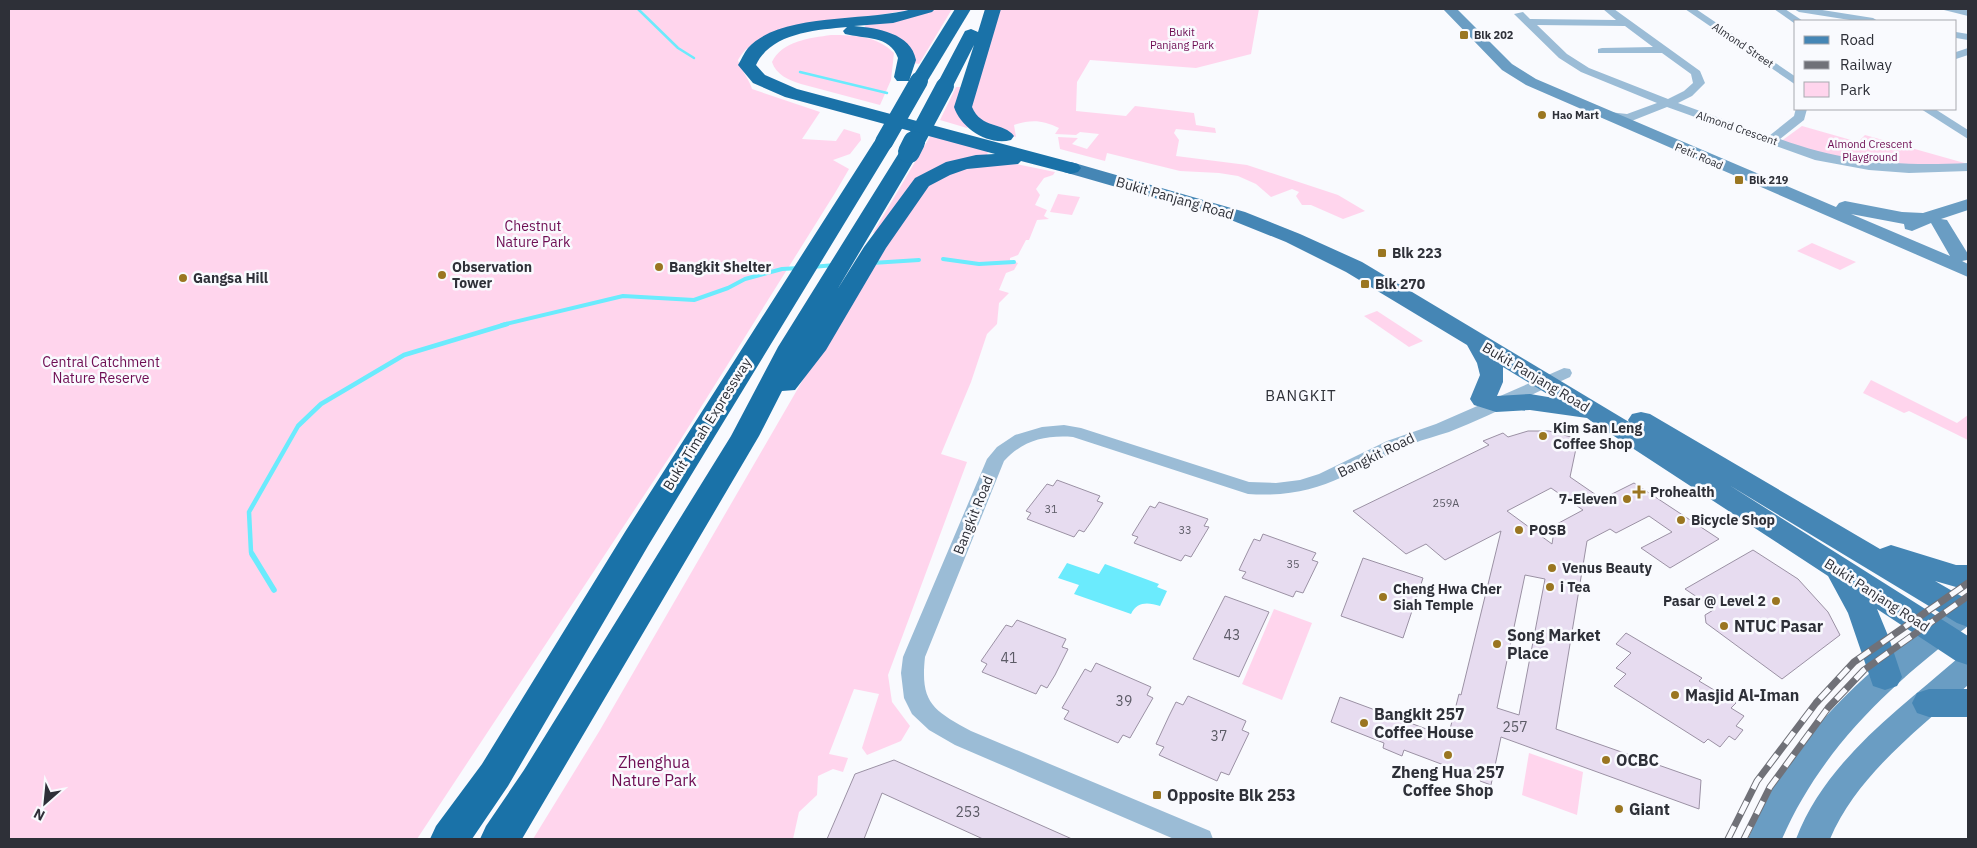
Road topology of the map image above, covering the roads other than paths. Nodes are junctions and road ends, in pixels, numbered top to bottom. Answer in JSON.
{"nodes":[{"id":1,"x":927,"y":9,"type":"edge"},
{"id":2,"x":963,"y":9,"type":"edge"},
{"id":3,"x":985,"y":9,"type":"edge"},
{"id":4,"x":993,"y":9,"type":"edge"},
{"id":5,"x":1450,"y":9,"type":"edge"},
{"id":6,"x":1464,"y":9,"type":"edge"},
{"id":7,"x":1608,"y":9,"type":"edge"},
{"id":8,"x":1690,"y":9,"type":"edge"},
{"id":9,"x":1779,"y":9,"type":"edge"},
{"id":10,"x":1799,"y":9,"type":"edge"},
{"id":11,"x":1945,"y":9,"type":"edge"},
{"id":12,"x":1968,"y":12,"type":"edge"},
{"id":13,"x":1796,"y":20,"type":"edge"},
{"id":14,"x":1867,"y":20,"type":"edge"},
{"id":15,"x":1626,"y":23,"type":"junction"},
{"id":16,"x":1476,"y":28,"type":"junction"},
{"id":17,"x":1665,"y":50,"type":"junction"},
{"id":18,"x":1602,"y":51,"type":"dead end"},
{"id":19,"x":911,"y":79,"type":"junction"},
{"id":20,"x":1794,"y":81,"type":"edge"},
{"id":21,"x":1666,"y":103,"type":"junction"},
{"id":22,"x":1801,"y":110,"type":"edge"},
{"id":23,"x":1929,"y":110,"type":"edge"},
{"id":24,"x":1634,"y":124,"type":"junction"},
{"id":25,"x":1968,"y":135,"type":"edge"},
{"id":26,"x":1771,"y":140,"type":"junction"},
{"id":27,"x":986,"y":143,"type":"junction"},
{"id":28,"x":1070,"y":163,"type":"junction"},
{"id":29,"x":1968,"y":167,"type":"edge"},
{"id":30,"x":1774,"y":183,"type":"junction"},
{"id":31,"x":1968,"y":204,"type":"edge"},
{"id":32,"x":1839,"y":206,"type":"junction"},
{"id":33,"x":1968,"y":213,"type":"edge"},
{"id":34,"x":1933,"y":221,"type":"junction"},
{"id":35,"x":1901,"y":237,"type":"junction"},
{"id":36,"x":1965,"y":262,"type":"edge"},
{"id":37,"x":1477,"y":341,"type":"junction"},
{"id":38,"x":802,"y":349,"type":"junction"},
{"id":39,"x":1550,"y":375,"type":"junction"},
{"id":40,"x":1490,"y":401,"type":"junction"},
{"id":41,"x":1600,"y":415,"type":"junction"},
{"id":42,"x":1836,"y":552,"type":"junction"},
{"id":43,"x":1968,"y":576,"type":"edge"},
{"id":44,"x":1967,"y":613,"type":"edge"},
{"id":45,"x":1937,"y":633,"type":"junction"},
{"id":46,"x":1968,"y":652,"type":"edge"},
{"id":47,"x":1968,"y":667,"type":"edge"},
{"id":48,"x":1885,"y":678,"type":"junction"},
{"id":49,"x":1929,"y":703,"type":"junction"},
{"id":50,"x":1968,"y":704,"type":"edge"},
{"id":51,"x":450,"y":839,"type":"edge"},
{"id":52,"x":500,"y":839,"type":"edge"},
{"id":53,"x":1201,"y":839,"type":"edge"},
{"id":54,"x":1765,"y":839,"type":"edge"},
{"id":55,"x":1813,"y":839,"type":"edge"}],
"edges":[{"from":1,"to":27,"type":"highway"},
{"from":2,"to":19,"type":"highway","name":"Bukit Timah Expressway"},
{"from":3,"to":38,"type":"highway","bridge":true},
{"from":4,"to":27,"type":"highway"},
{"from":5,"to":16,"type":"main road","name":"Petir Road"},
{"from":6,"to":16,"type":"main road","name":"Petir Road"},
{"from":7,"to":15,"type":"street"},
{"from":8,"to":20,"type":"street","name":"Almond Street"},
{"from":9,"to":13,"type":"street"},
{"from":10,"to":14,"type":"street"},
{"from":11,"to":12,"type":"street"},
{"from":15,"to":17,"type":"street"},
{"from":15,"to":21,"type":"street","name":"Almond Crescent"},
{"from":16,"to":24,"type":"main road","name":"Petir Road"},
{"from":16,"to":24,"type":"main road","name":"Petir Road"},
{"from":17,"to":18,"type":"street"},
{"from":17,"to":21,"type":"street"},
{"from":19,"to":27,"type":"highway"},
{"from":19,"to":51,"type":"highway","name":"Bukit Timah Expressway","bridge":true},
{"from":21,"to":24,"type":"street"},
{"from":21,"to":26,"type":"street","name":"Almond Crescent"},
{"from":22,"to":26,"type":"street"},
{"from":23,"to":25,"type":"street"},
{"from":24,"to":30,"type":"main road","name":"Petir Road"},
{"from":26,"to":29,"type":"street","name":"Almond Crescent"},
{"from":27,"to":28,"type":"highway"},
{"from":27,"to":28,"type":"highway"},
{"from":27,"to":38,"type":"highway"},
{"from":28,"to":37,"type":"main road","name":"Bukit Panjang Road"},
{"from":28,"to":39,"type":"main road","name":"Bukit Panjang Road"},
{"from":30,"to":32,"type":"main road","name":"Petir Road"},
{"from":30,"to":35,"type":"main road","name":"Petir Road"},
{"from":31,"to":34,"type":"main road"},
{"from":32,"to":34,"type":"main road"},
{"from":32,"to":35,"type":"main road","name":"Petir Road"},
{"from":33,"to":34,"type":"main road"},
{"from":34,"to":35,"type":"main road"},
{"from":34,"to":36,"type":"main road"},
{"from":35,"to":36,"type":"main road","name":"Petir Road"},
{"from":37,"to":39,"type":"main road","name":"Bukit Panjang Road"},
{"from":37,"to":40,"type":"main road"},
{"from":38,"to":52,"type":"highway"},
{"from":39,"to":40,"type":"street","name":"Bangkit Road"},
{"from":39,"to":41,"type":"main road","name":"Bukit Panjang Road"},
{"from":39,"to":42,"type":"main road","name":"Bukit Panjang Road"},
{"from":40,"to":41,"type":"main road"},
{"from":40,"to":53,"type":"street","name":"Bangkit Road"},
{"from":41,"to":42,"type":"main road","name":"Bukit Panjang Road"},
{"from":42,"to":43,"type":"main road"},
{"from":42,"to":44,"type":"main road","name":"Bukit Panjang Road"},
{"from":42,"to":45,"type":"main road","name":"Bukit Panjang Road"},
{"from":42,"to":48,"type":"main road"},
{"from":44,"to":45,"type":"main road"},
{"from":45,"to":46,"type":"main road","name":"Bukit Panjang Road"},
{"from":45,"to":48,"type":"main road"},
{"from":47,"to":49,"type":"main road"},
{"from":48,"to":54,"type":"main road"},
{"from":49,"to":50,"type":"main road"},
{"from":49,"to":55,"type":"main road"}]}
